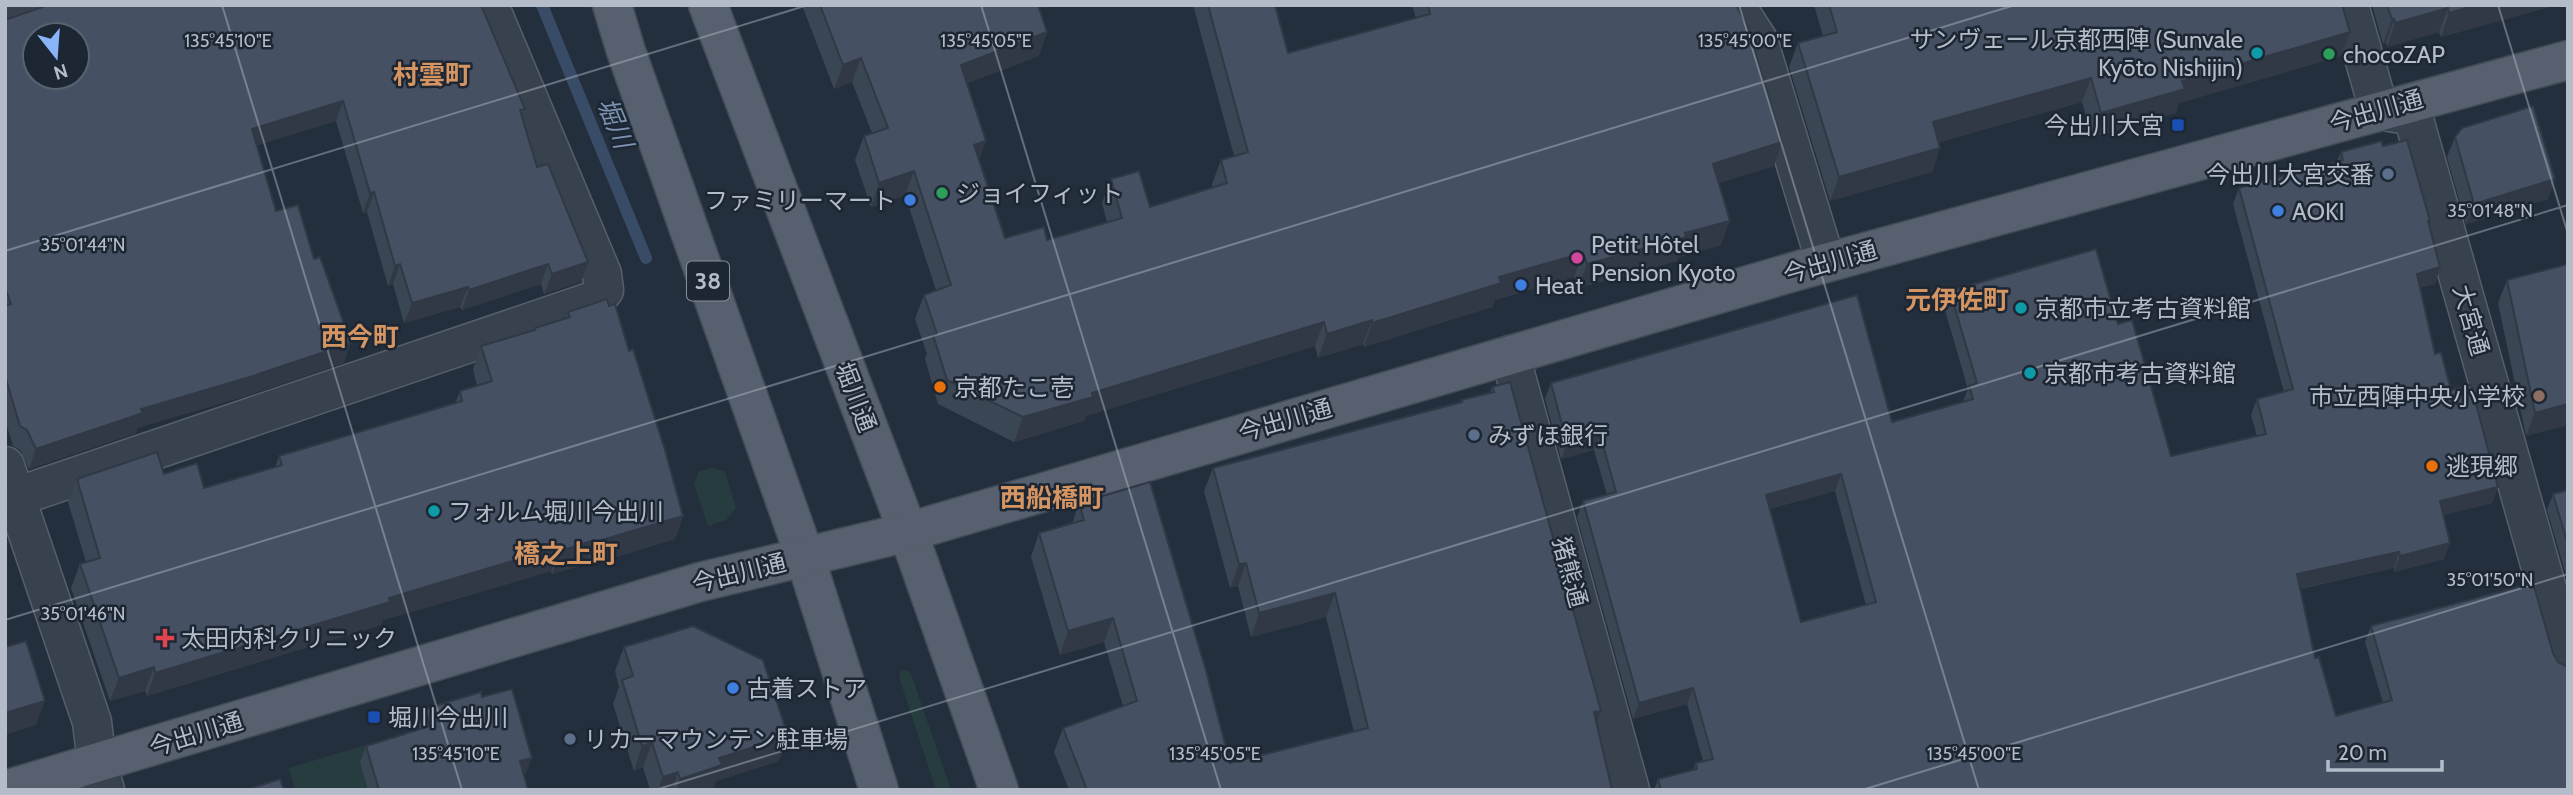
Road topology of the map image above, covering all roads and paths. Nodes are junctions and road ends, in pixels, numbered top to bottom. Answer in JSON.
{"nodes":[{"id":1,"x":22,"y":5,"type":"edge"},
{"id":2,"x":489,"y":5,"type":"edge"},
{"id":3,"x":612,"y":5,"type":"edge"},
{"id":4,"x":708,"y":5,"type":"edge"},
{"id":5,"x":2349,"y":5,"type":"edge"},
{"id":6,"x":5,"y":12,"type":"edge"},
{"id":7,"x":1745,"y":20,"type":"edge"},
{"id":8,"x":2568,"y":60,"type":"edge"},
{"id":9,"x":2379,"y":110,"type":"junction"},
{"id":10,"x":1826,"y":263,"type":"junction"},
{"id":11,"x":1510,"y":355,"type":"junction"},
{"id":12,"x":10,"y":481,"type":"edge"},
{"id":13,"x":908,"y":532,"type":"junction"},
{"id":14,"x":805,"y":557,"type":"junction"},
{"id":15,"x":2568,"y":663,"type":"edge"},
{"id":16,"x":101,"y":777,"type":"edge"},
{"id":17,"x":5,"y":790,"type":"edge"},
{"id":18,"x":879,"y":790,"type":"edge"},
{"id":19,"x":999,"y":790,"type":"edge"},
{"id":20,"x":1630,"y":790,"type":"edge"}],
"edges":[{"from":1,"to":6,"type":"street"},
{"from":2,"to":12,"type":"street"},
{"from":3,"to":14,"type":"main road","number":"38"},
{"from":4,"to":13,"type":"main road","name":"堀川通"},
{"from":5,"to":9,"type":"street"},
{"from":7,"to":10,"type":"street"},
{"from":8,"to":9,"type":"main road","name":"今出川通"},
{"from":9,"to":10,"type":"main road","name":"今出川通"},
{"from":9,"to":15,"type":"street","name":"大宮通"},
{"from":10,"to":11,"type":"main road","name":"今出川通"},
{"from":11,"to":13,"type":"main road","name":"今出川通"},
{"from":11,"to":20,"type":"street","name":"猪熊通"},
{"from":12,"to":16,"type":"street"},
{"from":13,"to":14,"type":"main road","name":"今出川通"},
{"from":13,"to":19,"type":"main road","name":"堀川通"},
{"from":14,"to":16,"type":"main road","name":"今出川通"},
{"from":14,"to":18,"type":"main road","number":"38"},
{"from":16,"to":17,"type":"main road","name":"今出川通"}]}
